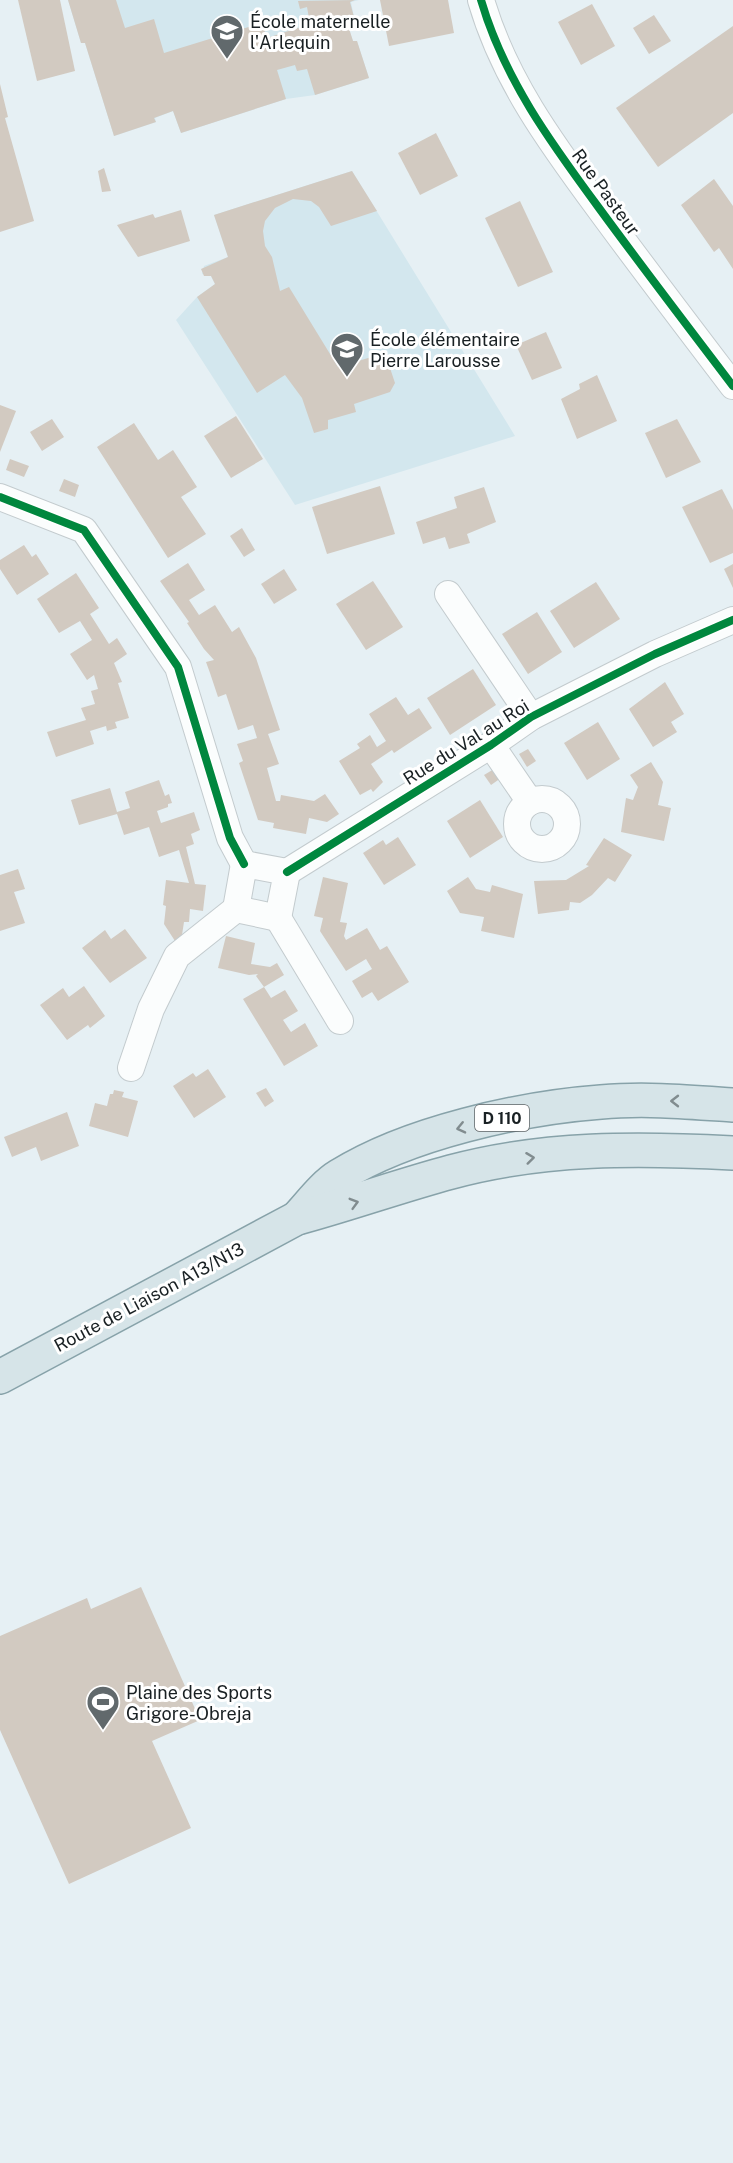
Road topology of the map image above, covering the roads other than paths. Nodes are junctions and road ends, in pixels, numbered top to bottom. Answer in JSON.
{"nodes":[{"id":1,"x":482,"y":0,"type":"edge"},
{"id":2,"x":733,"y":386,"type":"edge"},
{"id":3,"x":0,"y":497,"type":"edge"},
{"id":4,"x":448,"y":594,"type":"dead end"},
{"id":5,"x":733,"y":621,"type":"edge"},
{"id":6,"x":531,"y":717,"type":"junction"},
{"id":7,"x":491,"y":745,"type":"junction"},
{"id":8,"x":530,"y":802,"type":"dead end"},
{"id":9,"x":244,"y":864,"type":"junction"},
{"id":10,"x":287,"y":872,"type":"junction"},
{"id":11,"x":236,"y":909,"type":"junction"},
{"id":12,"x":278,"y":918,"type":"junction"},
{"id":13,"x":340,"y":1021,"type":"dead end"},
{"id":14,"x":131,"y":1068,"type":"dead end"},
{"id":15,"x":733,"y":1105,"type":"edge"},
{"id":16,"x":733,"y":1153,"type":"edge"},
{"id":17,"x":297,"y":1218,"type":"junction"},
{"id":18,"x":0,"y":1377,"type":"edge"}],
"edges":[{"from":1,"to":2,"type":"street","name":"Rue Pasteur"},
{"from":3,"to":9,"type":"street"},
{"from":4,"to":6,"type":"street"},
{"from":5,"to":6,"type":"street","name":"Rue du Val au Roi"},
{"from":6,"to":7,"type":"street","name":"Rue du Val au Roi"},
{"from":7,"to":8,"type":"street"},
{"from":7,"to":10,"type":"street","name":"Rue du Val au Roi"},
{"from":9,"to":10,"type":"street"},
{"from":9,"to":11,"type":"street"},
{"from":10,"to":12,"type":"street"},
{"from":11,"to":12,"type":"street"},
{"from":11,"to":14,"type":"street"},
{"from":12,"to":13,"type":"street"},
{"from":15,"to":17,"type":"main road","number":"D 110","one_way":true},
{"from":17,"to":16,"type":"main road","number":"D 110","one_way":true},
{"from":17,"to":18,"type":"main road","name":"Route de Liaison A13/N13","number":"D 110"}]}
